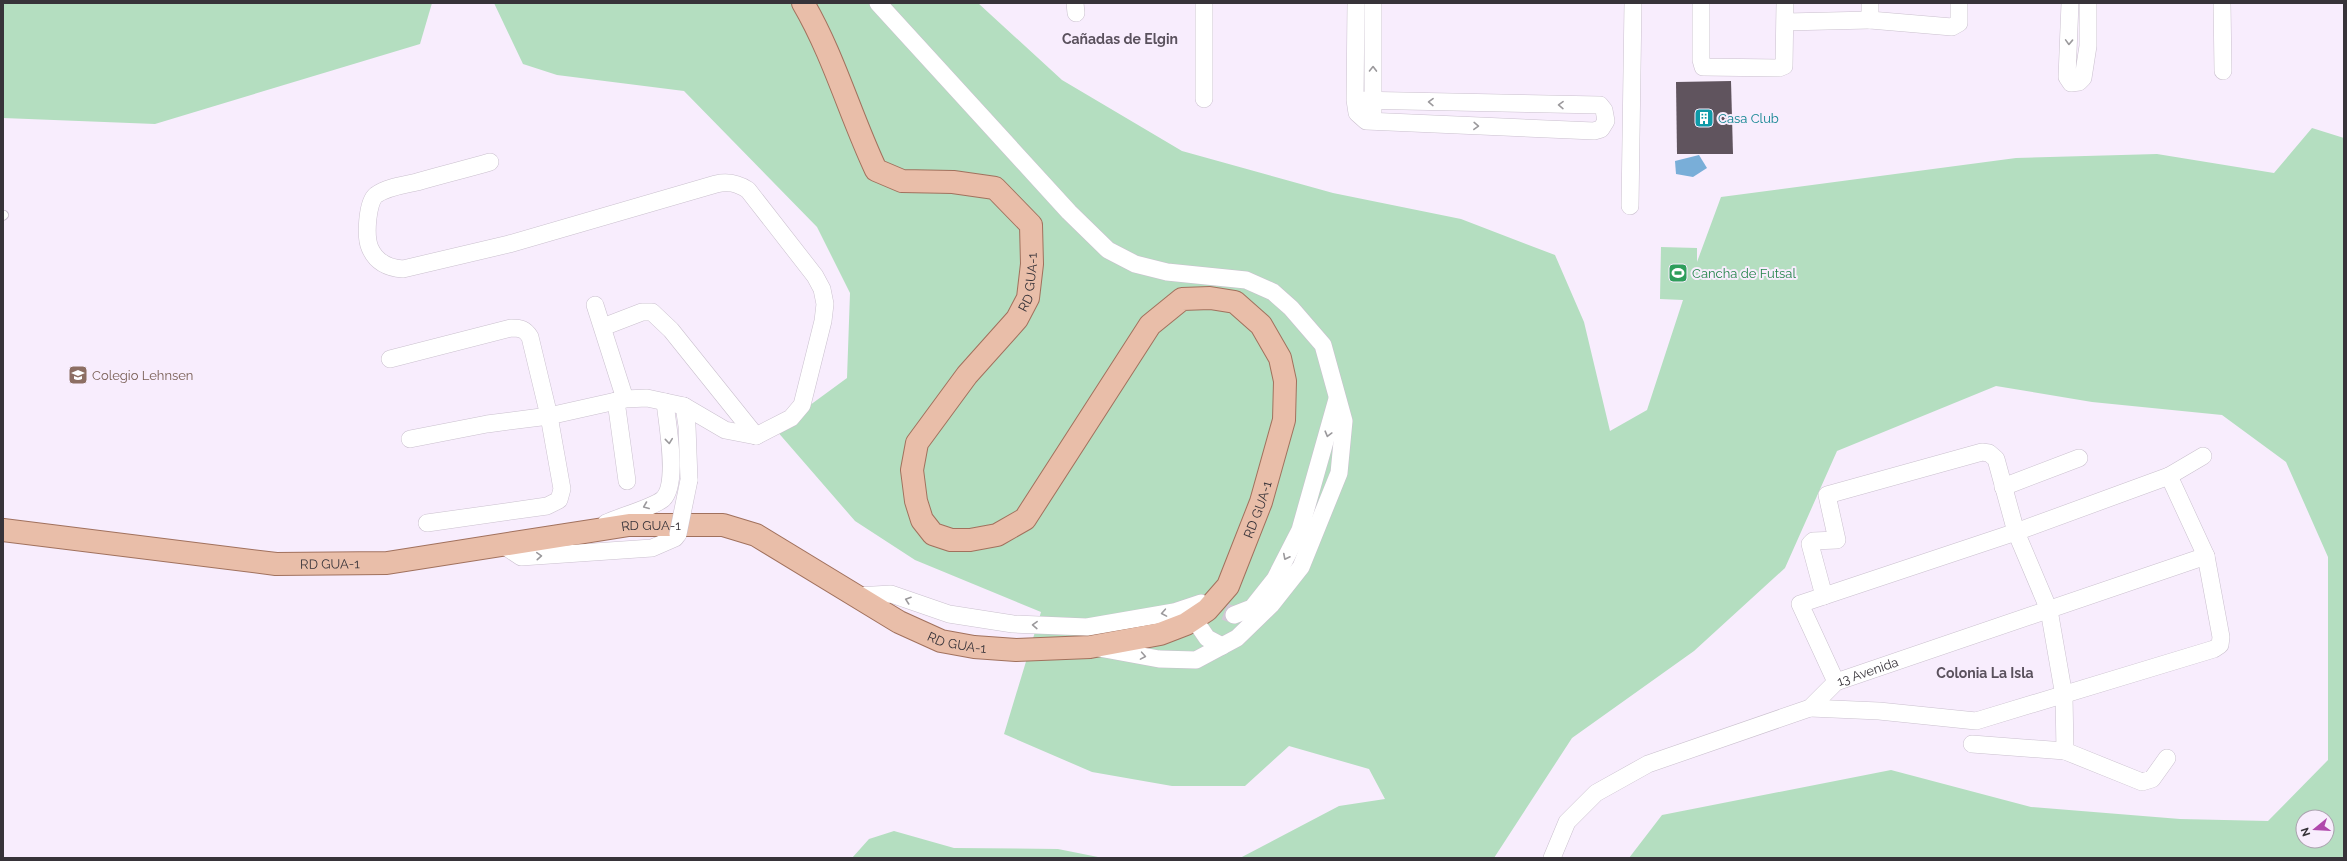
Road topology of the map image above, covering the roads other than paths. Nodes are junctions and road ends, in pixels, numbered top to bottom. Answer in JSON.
{"nodes":[{"id":1,"x":803,"y":3,"type":"edge"},
{"id":2,"x":878,"y":3,"type":"edge"},
{"id":3,"x":1204,"y":3,"type":"edge"},
{"id":4,"x":1356,"y":3,"type":"edge"},
{"id":5,"x":1373,"y":3,"type":"edge"},
{"id":6,"x":1633,"y":3,"type":"edge"},
{"id":7,"x":1701,"y":3,"type":"edge"},
{"id":8,"x":1785,"y":3,"type":"edge"},
{"id":9,"x":1870,"y":3,"type":"edge"},
{"id":10,"x":1960,"y":3,"type":"edge"},
{"id":11,"x":2070,"y":3,"type":"edge"},
{"id":12,"x":2088,"y":3,"type":"edge"},
{"id":13,"x":2222,"y":3,"type":"edge"},
{"id":14,"x":1870,"y":20,"type":"junction"},
{"id":15,"x":1786,"y":22,"type":"junction"},
{"id":16,"x":2223,"y":71,"type":"dead end"},
{"id":17,"x":1204,"y":100,"type":"dead end"},
{"id":18,"x":1355,"y":100,"type":"junction"},
{"id":19,"x":1372,"y":101,"type":"junction"},
{"id":20,"x":1374,"y":122,"type":"junction"},
{"id":21,"x":490,"y":162,"type":"dead end"},
{"id":22,"x":1630,"y":206,"type":"dead end"},
{"id":23,"x":595,"y":305,"type":"dead end"},
{"id":24,"x":603,"y":327,"type":"junction"},
{"id":25,"x":390,"y":359,"type":"dead end"},
{"id":26,"x":1338,"y":396,"type":"junction"},
{"id":27,"x":620,"y":400,"type":"junction"},
{"id":28,"x":665,"y":402,"type":"junction"},
{"id":29,"x":684,"y":406,"type":"junction"},
{"id":30,"x":549,"y":416,"type":"junction"},
{"id":31,"x":756,"y":436,"type":"junction"},
{"id":32,"x":410,"y":438,"type":"dead end"},
{"id":33,"x":2203,"y":456,"type":"dead end"},
{"id":34,"x":2079,"y":458,"type":"dead end"},
{"id":35,"x":2169,"y":476,"type":"junction"},
{"id":36,"x":628,"y":481,"type":"dead end"},
{"id":37,"x":2003,"y":487,"type":"junction"},
{"id":38,"x":427,"y":523,"type":"dead end"},
{"id":39,"x":3,"y":530,"type":"edge"},
{"id":40,"x":586,"y":531,"type":"junction"},
{"id":41,"x":2016,"y":532,"type":"junction"},
{"id":42,"x":503,"y":545,"type":"junction"},
{"id":43,"x":2206,"y":556,"type":"junction"},
{"id":44,"x":857,"y":596,"type":"junction"},
{"id":45,"x":1824,"y":596,"type":"junction"},
{"id":46,"x":2049,"y":610,"type":"junction"},
{"id":47,"x":1198,"y":611,"type":"junction"},
{"id":48,"x":1234,"y":615,"type":"tunnel mouth"},
{"id":49,"x":1222,"y":646,"type":"junction"},
{"id":50,"x":1090,"y":647,"type":"junction"},
{"id":51,"x":1836,"y":682,"type":"junction"},
{"id":52,"x":2064,"y":696,"type":"junction"},
{"id":53,"x":1810,"y":708,"type":"junction"},
{"id":54,"x":1972,"y":744,"type":"dead end"},
{"id":55,"x":2065,"y":751,"type":"junction"},
{"id":56,"x":2166,"y":758,"type":"dead end"},
{"id":57,"x":1552,"y":858,"type":"edge"}],
"edges":[{"from":1,"to":47,"type":"main road","name":"RD GUA-1"},
{"from":2,"to":26,"type":"street"},
{"from":3,"to":17,"type":"street"},
{"from":4,"to":18,"type":"street"},
{"from":19,"to":5,"type":"street","one_way":true},
{"from":6,"to":22,"type":"street"},
{"from":7,"to":15,"type":"street"},
{"from":8,"to":15,"type":"street"},
{"from":9,"to":14,"type":"street"},
{"from":10,"to":14,"type":"street"},
{"from":11,"to":12,"type":"street","one_way":true},
{"from":13,"to":16,"type":"street"},
{"from":14,"to":15,"type":"street"},
{"from":18,"to":19,"type":"street"},
{"from":18,"to":20,"type":"street"},
{"from":19,"to":20,"type":"street"},
{"from":20,"to":19,"type":"street","one_way":true},
{"from":21,"to":31,"type":"street"},
{"from":23,"to":24,"type":"street"},
{"from":24,"to":27,"type":"street"},
{"from":24,"to":31,"type":"street"},
{"from":25,"to":30,"type":"street"},
{"from":26,"to":48,"type":"street","one_way":true},
{"from":26,"to":49,"type":"street"},
{"from":27,"to":28,"type":"street"},
{"from":27,"to":30,"type":"street"},
{"from":27,"to":36,"type":"street"},
{"from":28,"to":29,"type":"street"},
{"from":28,"to":40,"type":"street","one_way":true},
{"from":29,"to":31,"type":"street"},
{"from":42,"to":29,"type":"street","one_way":true,"bridge":true},
{"from":30,"to":32,"type":"street"},
{"from":30,"to":38,"type":"street"},
{"from":33,"to":35,"type":"street"},
{"from":34,"to":37,"type":"street"},
{"from":35,"to":41,"type":"street"},
{"from":35,"to":43,"type":"street"},
{"from":37,"to":41,"type":"street"},
{"from":37,"to":45,"type":"street"},
{"from":39,"to":42,"type":"main road","name":"RD GUA-1"},
{"from":40,"to":42,"type":"main road","name":"RD GUA-1"},
{"from":40,"to":44,"type":"main road","name":"RD GUA-1"},
{"from":41,"to":45,"type":"street"},
{"from":41,"to":46,"type":"street"},
{"from":43,"to":46,"type":"street","name":"13 Avenida"},
{"from":43,"to":52,"type":"street"},
{"from":47,"to":44,"type":"street","one_way":true},
{"from":44,"to":50,"type":"main road","name":"RD GUA-1"},
{"from":45,"to":51,"type":"street"},
{"from":46,"to":51,"type":"street","name":"13 Avenida"},
{"from":46,"to":52,"type":"street"},
{"from":47,"to":49,"type":"street"},
{"from":47,"to":50,"type":"main road","name":"RD GUA-1"},
{"from":50,"to":49,"type":"street","one_way":true},
{"from":51,"to":53,"type":"street","name":"13 Avenida"},
{"from":52,"to":53,"type":"street"},
{"from":52,"to":55,"type":"street"},
{"from":53,"to":57,"type":"street","name":"13 Avenida"},
{"from":54,"to":55,"type":"street"},
{"from":55,"to":56,"type":"street"}]}
